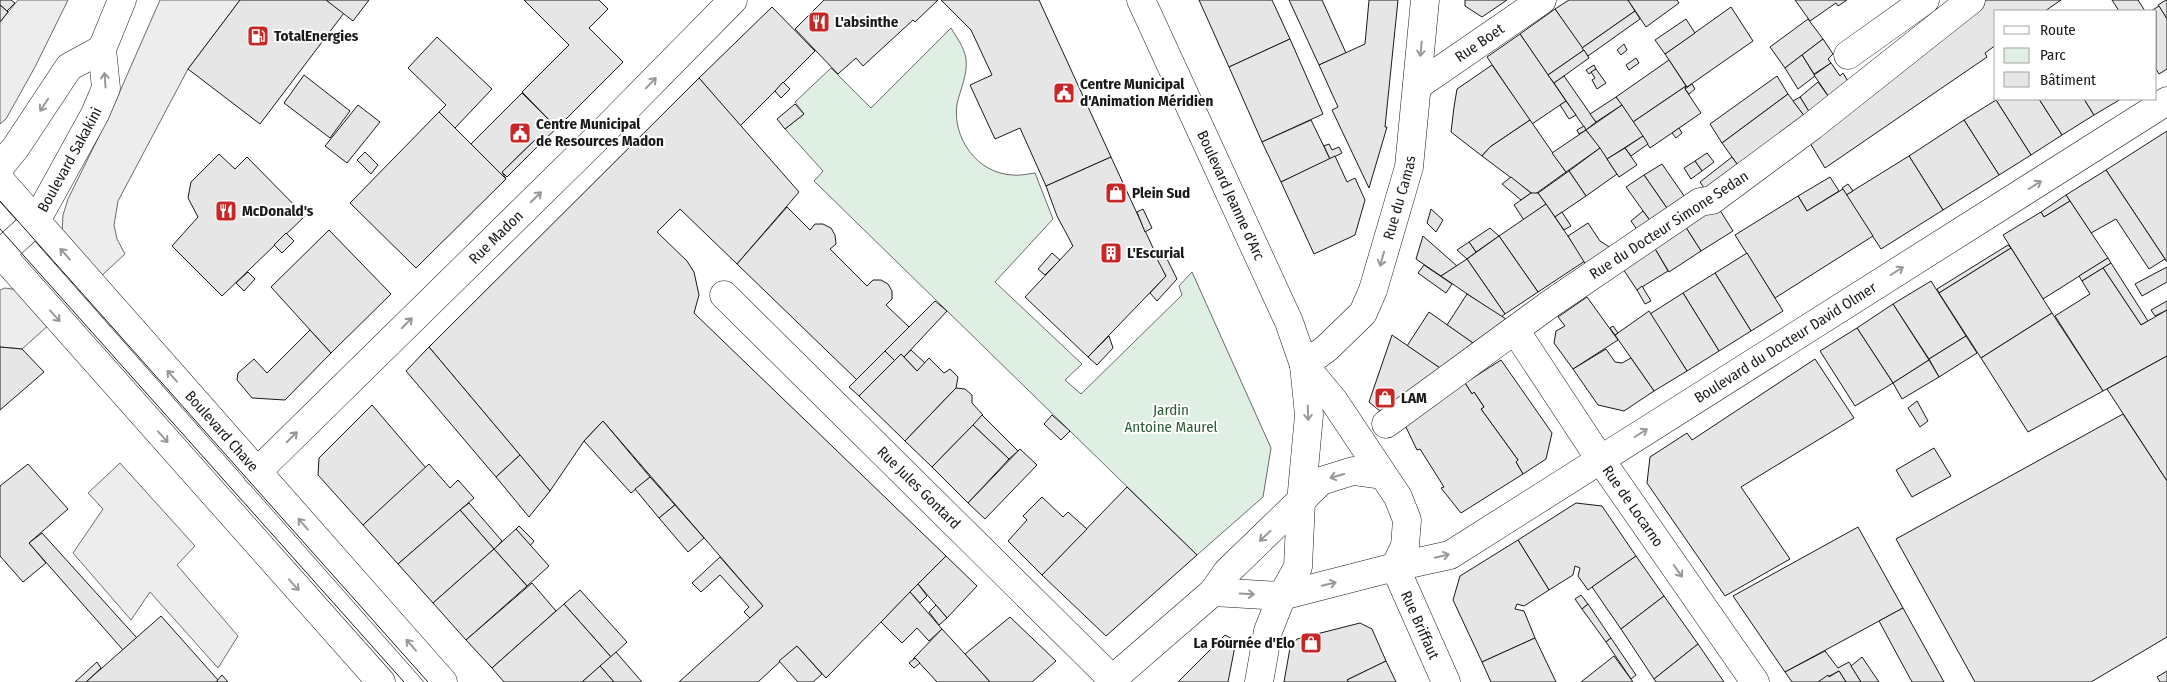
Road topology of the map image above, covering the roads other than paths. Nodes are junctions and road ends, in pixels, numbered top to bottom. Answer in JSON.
{"nodes":[{"id":1,"x":122,"y":0,"type":"edge"},
{"id":2,"x":733,"y":0,"type":"edge"},
{"id":3,"x":1141,"y":0,"type":"edge"},
{"id":4,"x":1425,"y":0,"type":"edge"},
{"id":5,"x":1542,"y":0,"type":"edge"},
{"id":6,"x":1924,"y":0,"type":"edge"},
{"id":7,"x":1970,"y":0,"type":"edge"},
{"id":8,"x":102,"y":49,"type":"junction"},
{"id":9,"x":1848,"y":54,"type":"dead end"},
{"id":10,"x":1418,"y":86,"type":"junction"},
{"id":11,"x":2167,"y":101,"type":"edge"},
{"id":12,"x":0,"y":166,"type":"edge"},
{"id":13,"x":0,"y":180,"type":"edge"},
{"id":14,"x":36,"y":221,"type":"junction"},
{"id":15,"x":0,"y":254,"type":"edge"},
{"id":16,"x":724,"y":295,"type":"dead end"},
{"id":17,"x":1515,"y":330,"type":"junction"},
{"id":18,"x":1304,"y":364,"type":"junction"},
{"id":19,"x":1386,"y":424,"type":"dead end"},
{"id":20,"x":1600,"y":459,"type":"junction"},
{"id":21,"x":257,"y":472,"type":"junction"},
{"id":22,"x":1382,"y":475,"type":"junction"},
{"id":23,"x":1301,"y":502,"type":"junction"},
{"id":24,"x":1395,"y":567,"type":"junction"},
{"id":25,"x":1213,"y":592,"type":"junction"},
{"id":26,"x":1282,"y":596,"type":"junction"},
{"id":27,"x":1110,"y":681,"type":"edge"},
{"id":28,"x":381,"y":682,"type":"edge"},
{"id":29,"x":443,"y":682,"type":"edge"},
{"id":30,"x":1259,"y":682,"type":"edge"},
{"id":31,"x":1446,"y":682,"type":"edge"},
{"id":32,"x":1755,"y":682,"type":"edge"}],
"edges":[{"from":1,"to":8,"type":"street","name":"Boulevard Sakakini"},
{"from":21,"to":2,"type":"street","name":"Rue Madon","one_way":true},
{"from":3,"to":18,"type":"street","name":"Boulevard Jeanne d'Arc"},
{"from":4,"to":10,"type":"street","name":"Rue du Camas","one_way":true},
{"from":5,"to":10,"type":"street","name":"Rue Boet"},
{"from":6,"to":9,"type":"street"},
{"from":7,"to":17,"type":"street","name":"Rue du Docteur Simone Sedan"},
{"from":8,"to":12,"type":"street","one_way":true},
{"from":14,"to":8,"type":"street","name":"Boulevard Sakakini","one_way":true},
{"from":10,"to":18,"type":"street","name":"Rue du Camas","one_way":true},
{"from":20,"to":11,"type":"street","name":"Boulevard du Docteur David Olmer","one_way":true},
{"from":13,"to":14,"type":"street","name":"Boulevard Chave"},
{"from":14,"to":15,"type":"street","name":"Boulevard Sakakini"},
{"from":21,"to":14,"type":"street","name":"Boulevard Chave","one_way":true},
{"from":15,"to":28,"type":"street","one_way":true},
{"from":16,"to":27,"type":"street","name":"Rue Jules Gontard"},
{"from":17,"to":19,"type":"street","name":"Rue du Docteur Simone Sedan"},
{"from":17,"to":20,"type":"street","name":"Rue de Locarno"},
{"from":18,"to":22,"type":"street","name":"Boulevard Jeanne d'Arc"},
{"from":18,"to":23,"type":"street","name":"Boulevard Jeanne d'Arc","one_way":true},
{"from":24,"to":20,"type":"street","name":"Boulevard du Docteur David Olmer","one_way":true},
{"from":20,"to":32,"type":"street","name":"Rue de Locarno","one_way":true},
{"from":29,"to":21,"type":"street","name":"Boulevard Chave","one_way":true},
{"from":22,"to":23,"type":"street","one_way":true},
{"from":22,"to":24,"type":"street","name":"Boulevard Jeanne d'Arc"},
{"from":23,"to":25,"type":"street","one_way":true},
{"from":23,"to":26,"type":"street","name":"Boulevard Jeanne d'Arc"},
{"from":26,"to":24,"type":"street","name":"Boulevard du Docteur David Olmer","one_way":true},
{"from":24,"to":31,"type":"street","name":"Rue Briffaut"},
{"from":25,"to":26,"type":"street","one_way":true},
{"from":25,"to":27,"type":"street"},
{"from":26,"to":30,"type":"street"}]}
